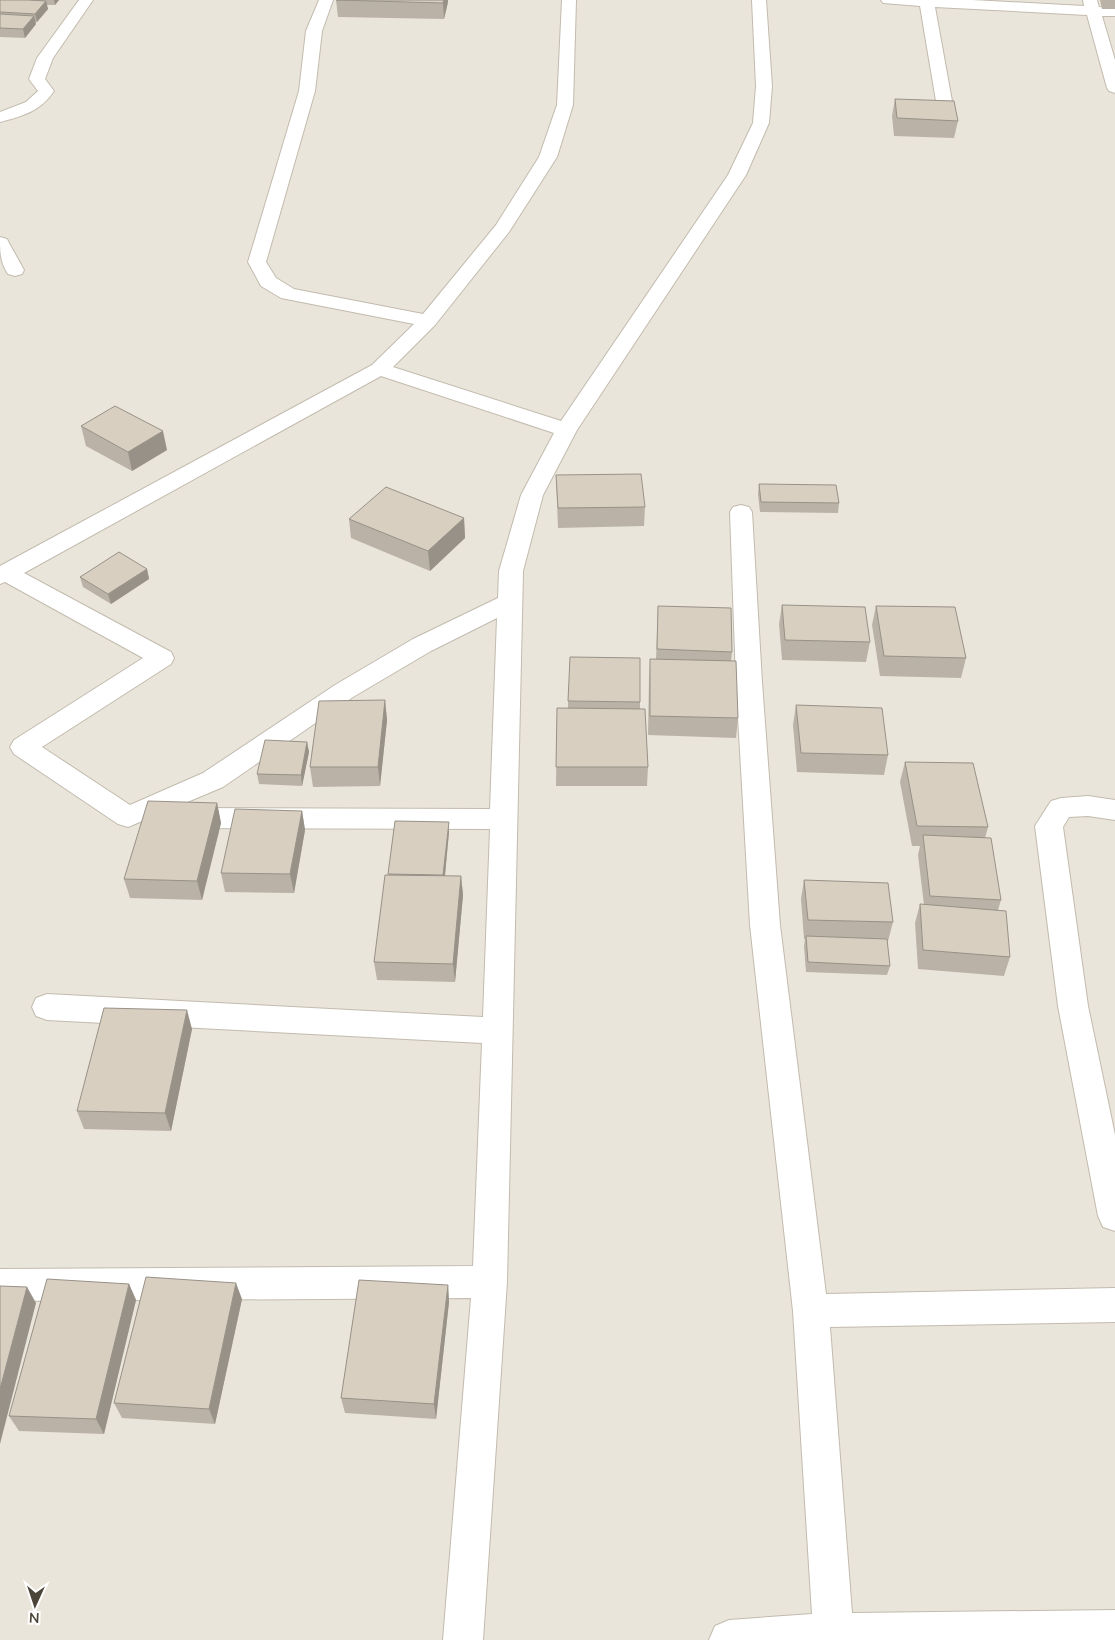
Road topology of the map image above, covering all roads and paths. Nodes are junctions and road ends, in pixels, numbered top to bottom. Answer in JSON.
{"nodes":[{"id":1,"x":86,"y":0,"type":"edge"},
{"id":2,"x":326,"y":0,"type":"edge"},
{"id":3,"x":569,"y":0,"type":"edge"},
{"id":4,"x":760,"y":0,"type":"edge"},
{"id":5,"x":888,"y":0,"type":"edge"},
{"id":6,"x":926,"y":1,"type":"edge"},
{"id":7,"x":1091,"y":5,"type":"edge"},
{"id":8,"x":1115,"y":12,"type":"edge"},
{"id":9,"x":1115,"y":88,"type":"edge"},
{"id":10,"x":944,"y":101,"type":"edge"},
{"id":11,"x":0,"y":117,"type":"edge"},
{"id":12,"x":0,"y":243,"type":"edge"},
{"id":13,"x":15,"y":270,"type":"dead end"},
{"id":14,"x":428,"y":321,"type":"junction"},
{"id":15,"x":379,"y":369,"type":"junction"},
{"id":16,"x":566,"y":430,"type":"junction"},
{"id":17,"x":741,"y":512,"type":"dead end"},
{"id":18,"x":3,"y":574,"type":"edge"},
{"id":19,"x":510,"y":602,"type":"junction"},
{"id":20,"x":1115,"y":810,"type":"edge"},
{"id":21,"x":128,"y":817,"type":"junction"},
{"id":22,"x":503,"y":819,"type":"junction"},
{"id":23,"x":47,"y":1007,"type":"dead end"},
{"id":24,"x":497,"y":1031,"type":"junction"},
{"id":25,"x":1115,"y":1216,"type":"edge"},
{"id":26,"x":490,"y":1282,"type":"junction"},
{"id":27,"x":0,"y":1285,"type":"edge"},
{"id":28,"x":1115,"y":1305,"type":"edge"},
{"id":29,"x":811,"y":1311,"type":"junction"},
{"id":30,"x":1115,"y":1630,"type":"edge"},
{"id":31,"x":834,"y":1633,"type":"junction"},
{"id":32,"x":463,"y":1640,"type":"edge"},
{"id":33,"x":729,"y":1640,"type":"edge"}],
"edges":[{"from":1,"to":11,"type":"street"},
{"from":2,"to":14,"type":"street"},
{"from":3,"to":14,"type":"street"},
{"from":4,"to":16,"type":"street"},
{"from":5,"to":6,"type":"street"},
{"from":6,"to":7,"type":"street"},
{"from":6,"to":10,"type":"street"},
{"from":7,"to":8,"type":"street"},
{"from":7,"to":9,"type":"street"},
{"from":12,"to":13,"type":"street"},
{"from":14,"to":15,"type":"street"},
{"from":15,"to":16,"type":"street"},
{"from":15,"to":18,"type":"street"},
{"from":16,"to":19,"type":"street"},
{"from":17,"to":29,"type":"street"},
{"from":18,"to":21,"type":"street"},
{"from":19,"to":21,"type":"street"},
{"from":19,"to":22,"type":"street"},
{"from":20,"to":25,"type":"street"},
{"from":21,"to":22,"type":"street"},
{"from":22,"to":24,"type":"street"},
{"from":23,"to":24,"type":"street"},
{"from":24,"to":26,"type":"street"},
{"from":26,"to":27,"type":"street"},
{"from":26,"to":32,"type":"street"},
{"from":28,"to":29,"type":"street"},
{"from":29,"to":31,"type":"street"},
{"from":30,"to":31,"type":"street"},
{"from":31,"to":33,"type":"street"}]}
